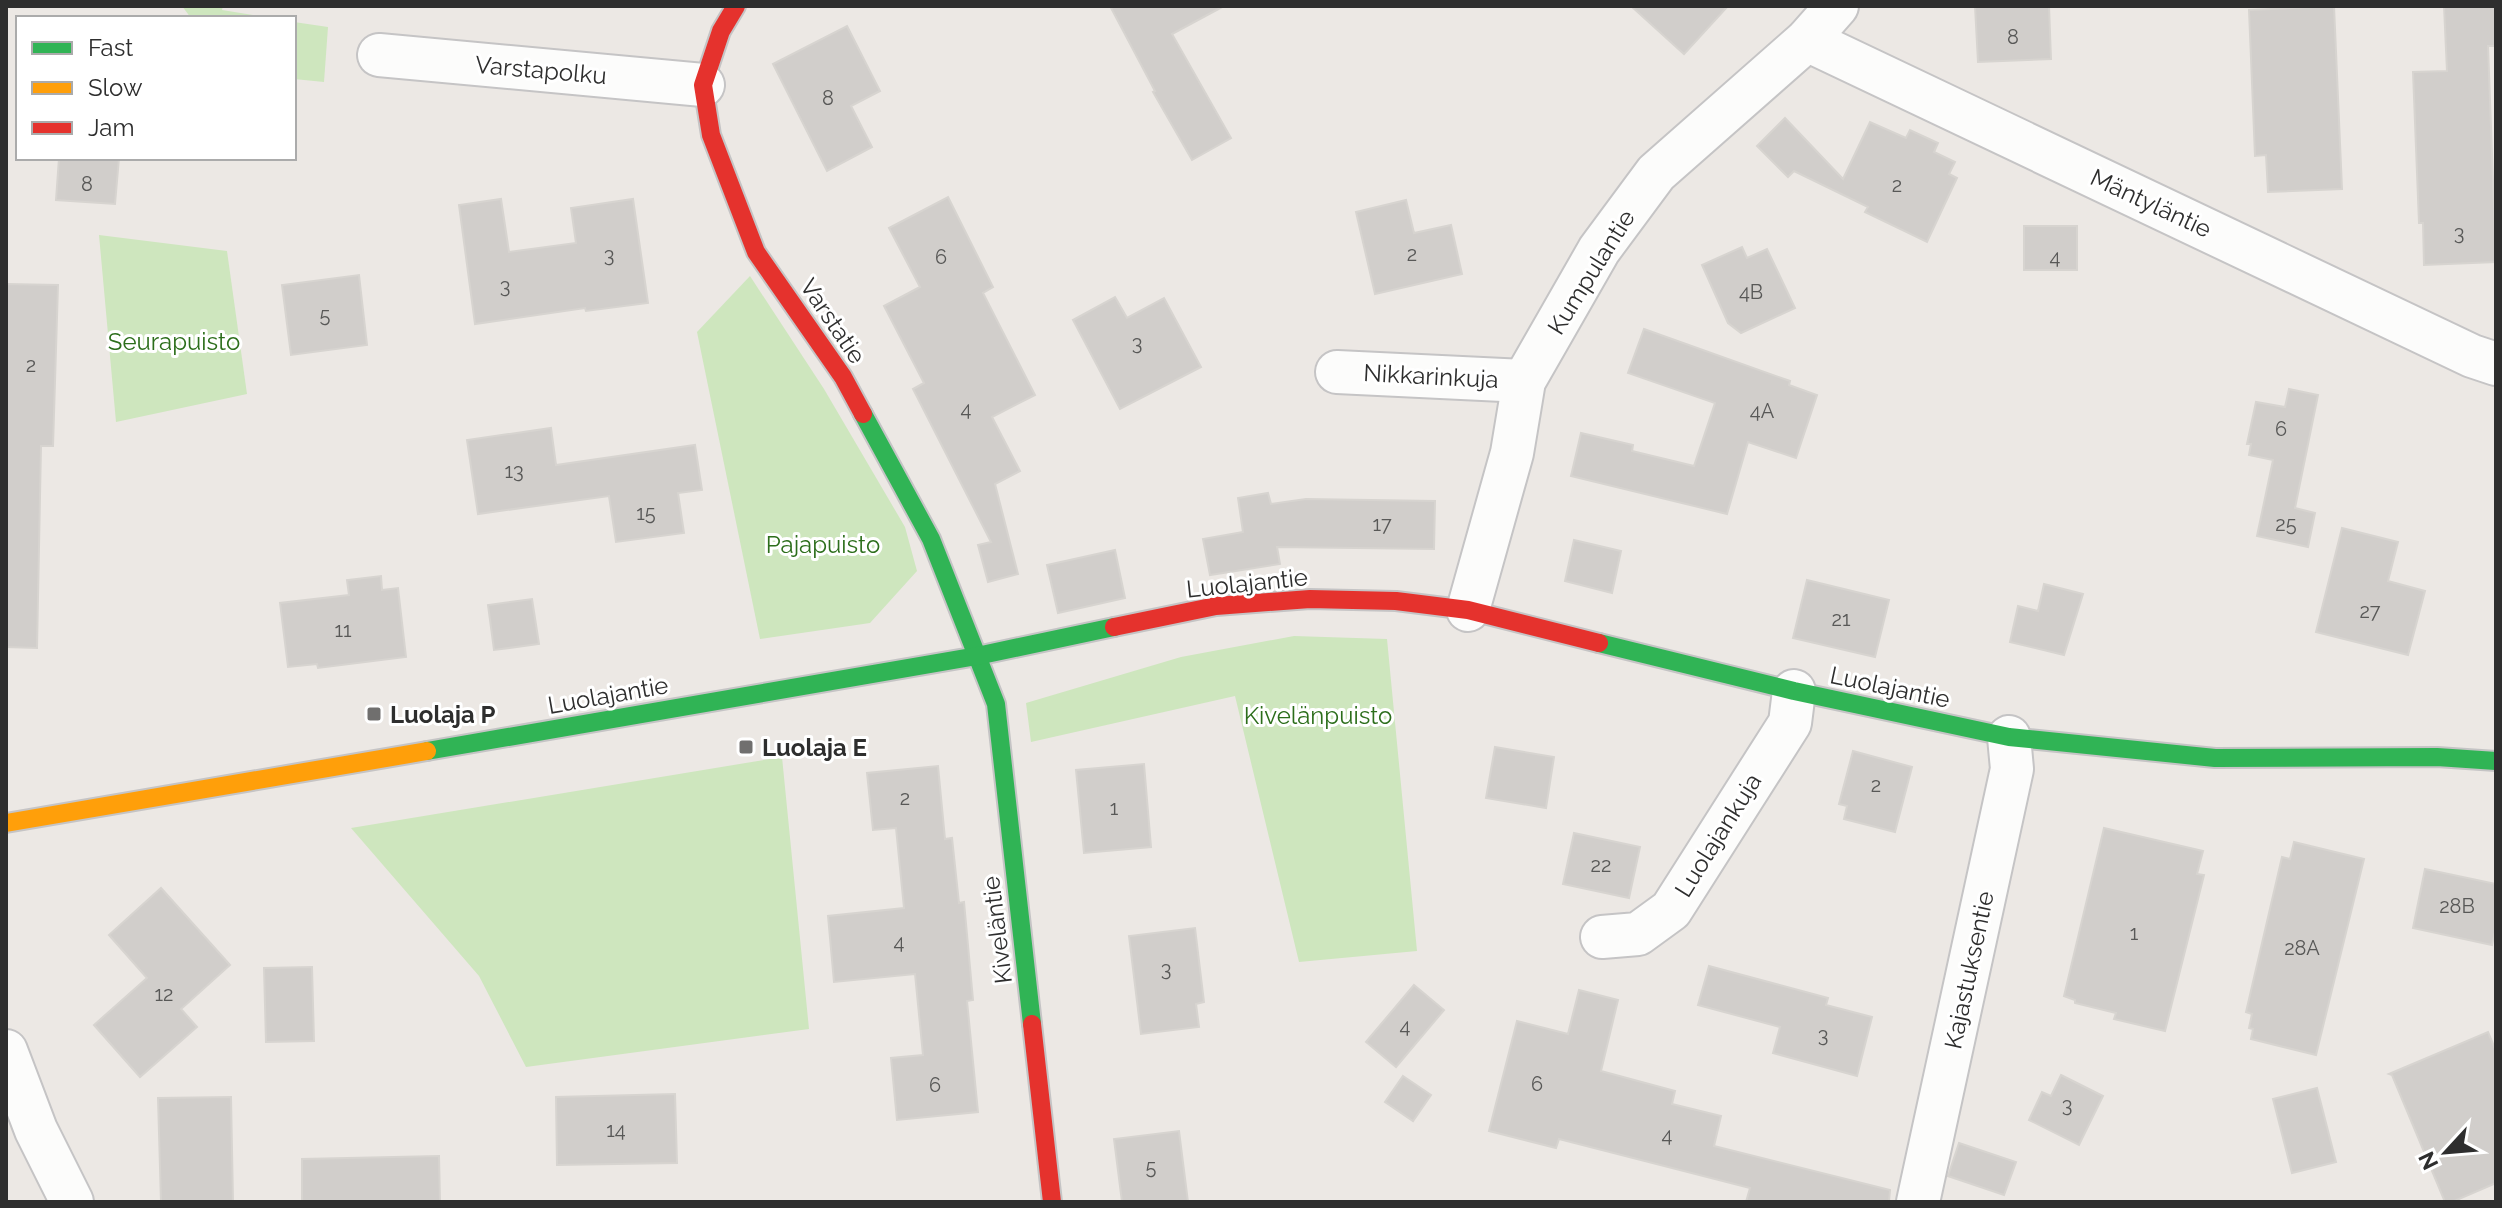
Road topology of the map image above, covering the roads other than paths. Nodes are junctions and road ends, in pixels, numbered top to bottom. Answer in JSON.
{"nodes":[{"id":1,"x":736,"y":6,"type":"edge"},
{"id":2,"x":1837,"y":6,"type":"edge"},
{"id":3,"x":1807,"y":40,"type":"junction"},
{"id":4,"x":379,"y":55,"type":"dead end"},
{"id":5,"x":703,"y":85,"type":"junction"},
{"id":6,"x":2496,"y":364,"type":"edge"},
{"id":7,"x":1337,"y":372,"type":"dead end"},
{"id":8,"x":1524,"y":381,"type":"junction"},
{"id":9,"x":1468,"y":610,"type":"junction"},
{"id":10,"x":977,"y":656,"type":"junction"},
{"id":11,"x":1794,"y":691,"type":"junction"},
{"id":12,"x":2009,"y":737,"type":"junction"},
{"id":13,"x":2496,"y":761,"type":"edge"},
{"id":14,"x":6,"y":823,"type":"edge"},
{"id":15,"x":1602,"y":937,"type":"dead end"},
{"id":16,"x":6,"y":1051,"type":"edge"},
{"id":17,"x":72,"y":1202,"type":"edge"},
{"id":18,"x":1052,"y":1202,"type":"edge"},
{"id":19,"x":1918,"y":1202,"type":"edge"}],
"edges":[{"from":1,"to":5,"type":"main road","name":"Varstatie"},
{"from":2,"to":3,"type":"street","name":"Kumpulantie"},
{"from":3,"to":6,"type":"street","name":"Mäntyläntie"},
{"from":3,"to":8,"type":"street","name":"Kumpulantie"},
{"from":4,"to":5,"type":"street","name":"Varstapolku"},
{"from":5,"to":10,"type":"main road","name":"Varstatie"},
{"from":7,"to":8,"type":"street","name":"Nikkarinkuja"},
{"from":8,"to":9,"type":"street","name":"Kumpulantie"},
{"from":9,"to":10,"type":"main road","name":"Luolajantie"},
{"from":9,"to":11,"type":"main road","name":"Luolajantie"},
{"from":10,"to":14,"type":"main road","name":"Luolajantie"},
{"from":10,"to":18,"type":"main road","name":"Kiveläntie"},
{"from":11,"to":12,"type":"main road","name":"Luolajantie"},
{"from":11,"to":15,"type":"street","name":"Luolajankuja"},
{"from":12,"to":13,"type":"main road","name":"Luolajantie"},
{"from":12,"to":19,"type":"street","name":"Kajastuksentie"},
{"from":16,"to":17,"type":"street"}]}
